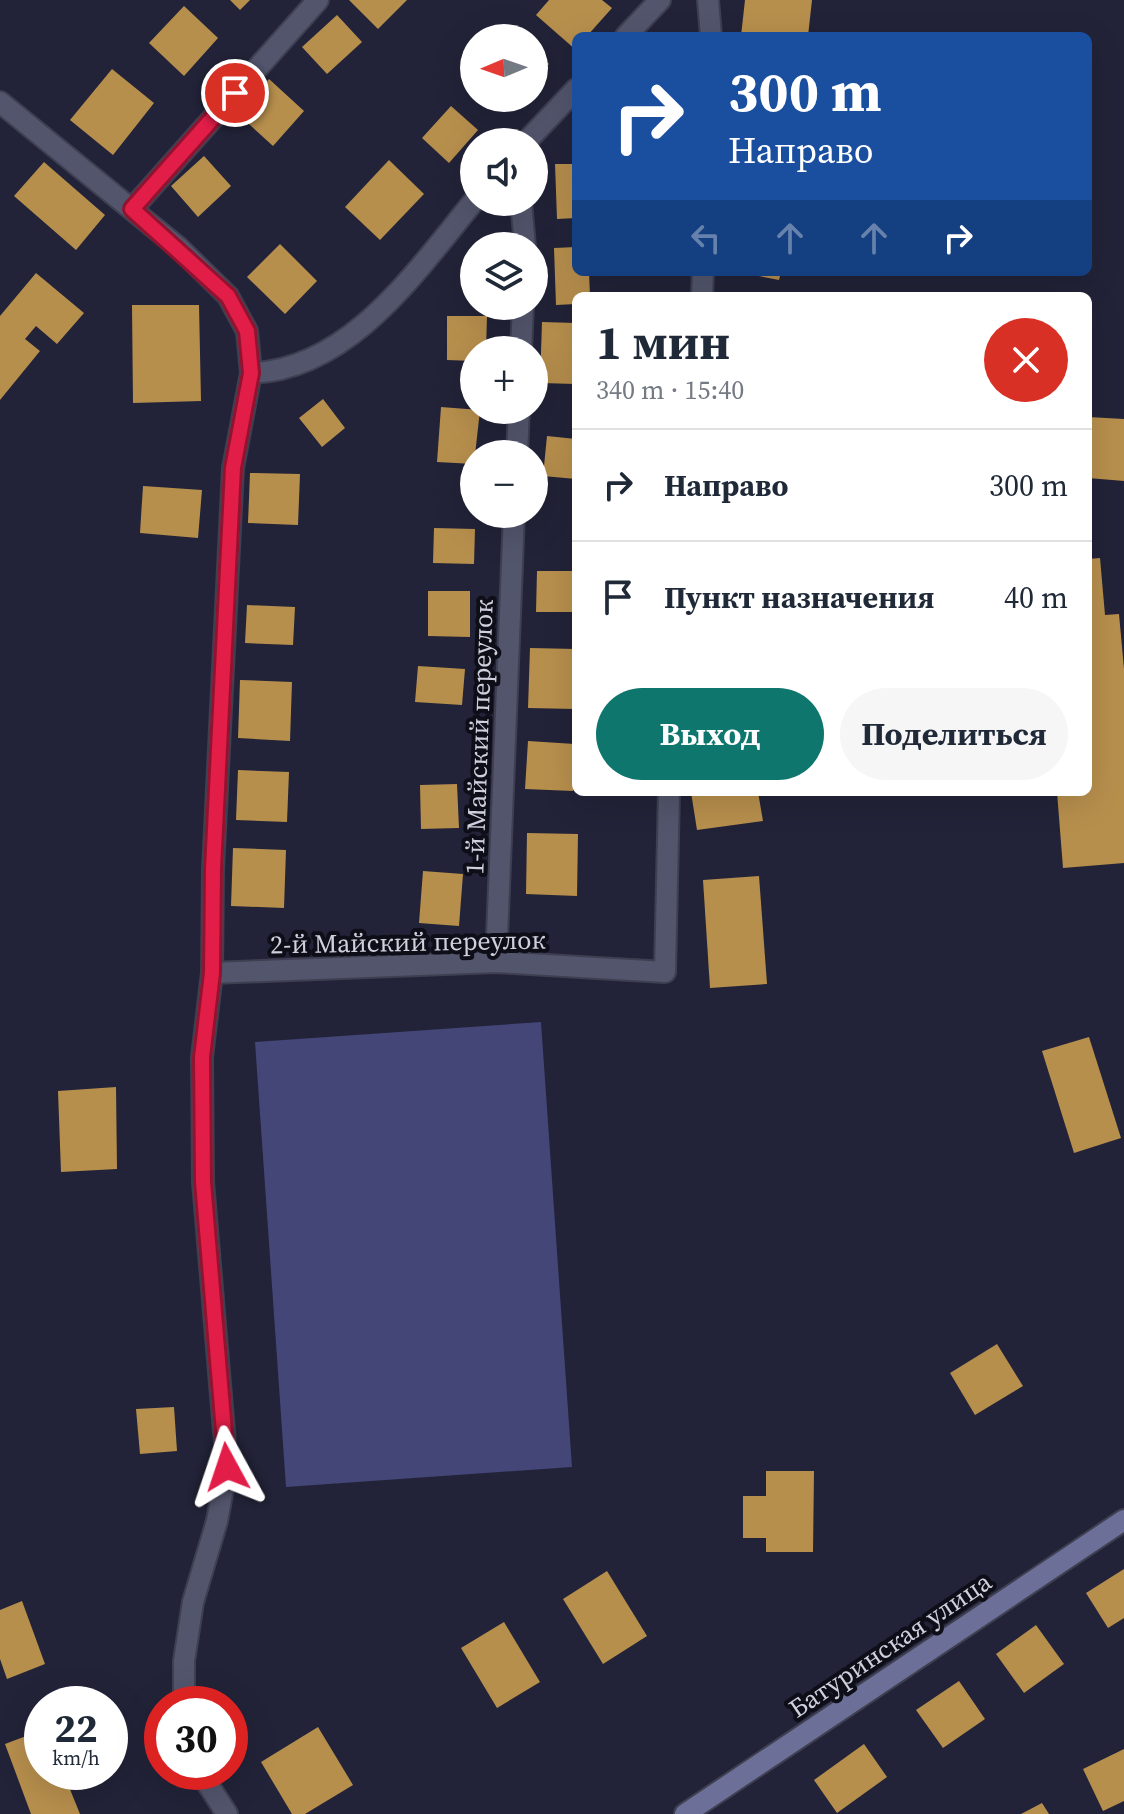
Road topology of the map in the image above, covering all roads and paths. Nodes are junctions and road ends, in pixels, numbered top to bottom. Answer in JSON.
{"nodes":[{"id":1,"x":318,"y":0,"type":"edge"},
{"id":2,"x":660,"y":0,"type":"edge"},
{"id":3,"x":708,"y":0,"type":"edge"},
{"id":4,"x":630,"y":32,"type":"edge"},
{"id":5,"x":711,"y":32,"type":"edge"},
{"id":6,"x":572,"y":93,"type":"edge"},
{"id":7,"x":0,"y":102,"type":"edge"},
{"id":8,"x":539,"y":128,"type":"edge"},
{"id":9,"x":132,"y":209,"type":"junction"},
{"id":10,"x":461,"y":216,"type":"edge"},
{"id":11,"x":251,"y":373,"type":"junction"},
{"id":12,"x":513,"y":528,"type":"edge"},
{"id":13,"x":669,"y":796,"type":"edge"},
{"id":14,"x":496,"y":962,"type":"junction"},
{"id":15,"x":212,"y":973,"type":"junction"},
{"id":16,"x":1124,"y":1520,"type":"edge"},
{"id":17,"x":184,"y":1686,"type":"edge"},
{"id":18,"x":212,"y":1790,"type":"edge"},
{"id":19,"x":227,"y":1814,"type":"edge"},
{"id":20,"x":685,"y":1814,"type":"edge"}],
"edges":[{"from":1,"to":9,"type":"street"},
{"from":2,"to":4,"type":"street"},
{"from":3,"to":5,"type":"street"},
{"from":6,"to":8,"type":"street"},
{"from":7,"to":9,"type":"street"},
{"from":9,"to":11,"type":"street"},
{"from":10,"to":11,"type":"street"},
{"from":11,"to":15,"type":"street"},
{"from":12,"to":14,"type":"street","name":"1-й Майский переулок"},
{"from":13,"to":14,"type":"street","name":"2-й Майский переулок"},
{"from":14,"to":15,"type":"street","name":"2-й Майский переулок"},
{"from":15,"to":17,"type":"street"},
{"from":16,"to":20,"type":"main road","name":"Батуринская улица"},
{"from":18,"to":19,"type":"street"}]}
